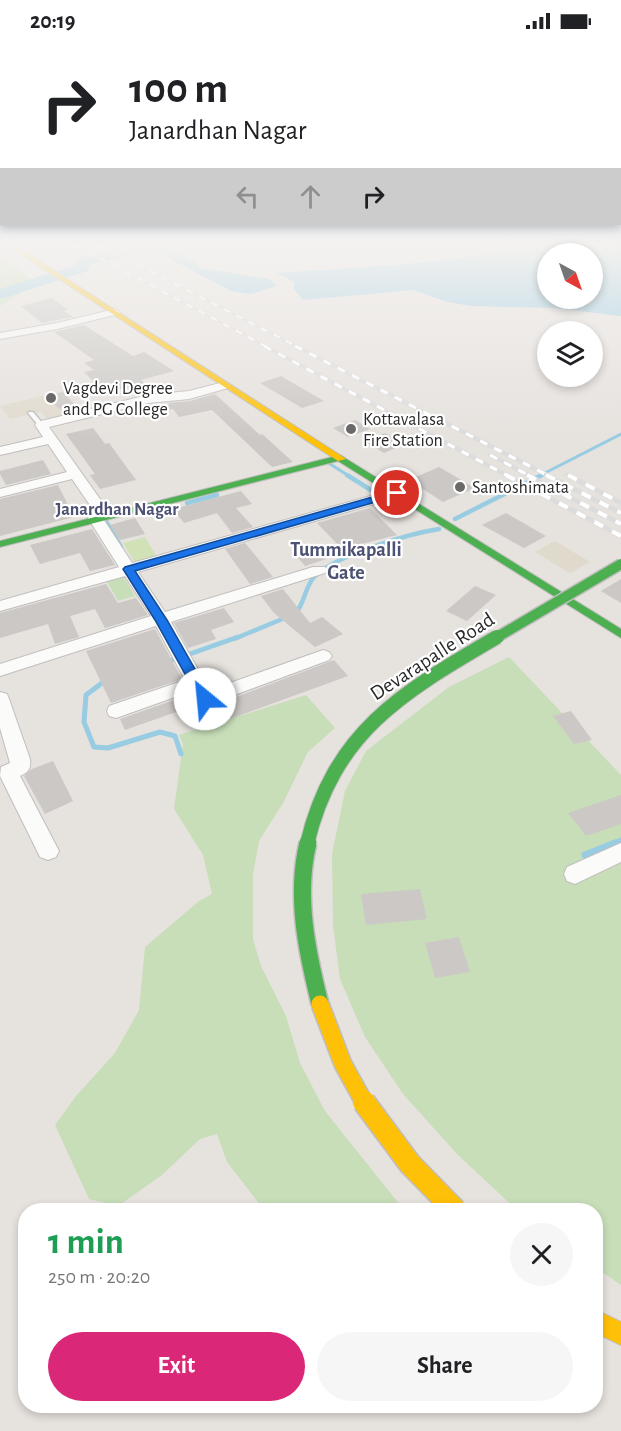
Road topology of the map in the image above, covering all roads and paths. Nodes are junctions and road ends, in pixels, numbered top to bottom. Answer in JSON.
{"nodes":[{"id":1,"x":111,"y":310,"type":"edge"},
{"id":2,"x":115,"y":312,"type":"junction"},
{"id":3,"x":0,"y":336,"type":"edge"},
{"id":4,"x":224,"y":386,"type":"junction"},
{"id":5,"x":31,"y":413,"type":"dead end"},
{"id":6,"x":41,"y":424,"type":"junction"},
{"id":7,"x":51,"y":439,"type":"junction"},
{"id":8,"x":0,"y":451,"type":"edge"},
{"id":9,"x":340,"y":458,"type":"junction"},
{"id":10,"x":76,"y":474,"type":"junction"},
{"id":11,"x":0,"y":493,"type":"edge"},
{"id":12,"x":397,"y":493,"type":"junction"},
{"id":13,"x":100,"y":517,"type":"junction"},
{"id":14,"x":0,"y":544,"type":"edge"},
{"id":15,"x":621,"y":564,"type":"edge"},
{"id":16,"x":129,"y":569,"type":"junction"},
{"id":17,"x":319,"y":570,"type":"dead end"},
{"id":18,"x":0,"y":606,"type":"edge"},
{"id":19,"x":161,"y":620,"type":"junction"},
{"id":20,"x":621,"y":634,"type":"edge"},
{"id":21,"x":323,"y":656,"type":"dead end"},
{"id":22,"x":0,"y":670,"type":"edge"},
{"id":23,"x":196,"y":683,"type":"junction"},
{"id":24,"x":0,"y":699,"type":"edge"},
{"id":25,"x":116,"y":711,"type":"dead end"},
{"id":26,"x":48,"y":851,"type":"dead end"},
{"id":27,"x":621,"y":852,"type":"edge"},
{"id":28,"x":575,"y":873,"type":"dead end"},
{"id":29,"x":447,"y":1203,"type":"edge"},
{"id":30,"x":603,"y":1325,"type":"edge"},
{"id":31,"x":621,"y":1334,"type":"edge"}],
"edges":[{"from":1,"to":2,"type":"main road"},
{"from":2,"to":3,"type":"street"},
{"from":2,"to":4,"type":"main road"},
{"from":4,"to":6,"type":"street"},
{"from":4,"to":9,"type":"main road"},
{"from":5,"to":6,"type":"lane"},
{"from":6,"to":7,"type":"street"},
{"from":7,"to":8,"type":"street"},
{"from":7,"to":10,"type":"street"},
{"from":9,"to":12,"type":"main road"},
{"from":9,"to":13,"type":"main road"},
{"from":10,"to":11,"type":"street"},
{"from":10,"to":13,"type":"street"},
{"from":12,"to":16,"type":"street"},
{"from":12,"to":20,"type":"main road"},
{"from":13,"to":14,"type":"main road"},
{"from":13,"to":16,"type":"street"},
{"from":15,"to":29,"type":"main road","name":"Devarapalle Road","bridge":true},
{"from":16,"to":18,"type":"street"},
{"from":16,"to":19,"type":"street"},
{"from":17,"to":19,"type":"street"},
{"from":19,"to":22,"type":"street"},
{"from":19,"to":23,"type":"street"},
{"from":21,"to":23,"type":"street"},
{"from":23,"to":25,"type":"street"},
{"from":24,"to":26,"type":"street"},
{"from":27,"to":28,"type":"street"},
{"from":30,"to":31,"type":"main road"}]}
